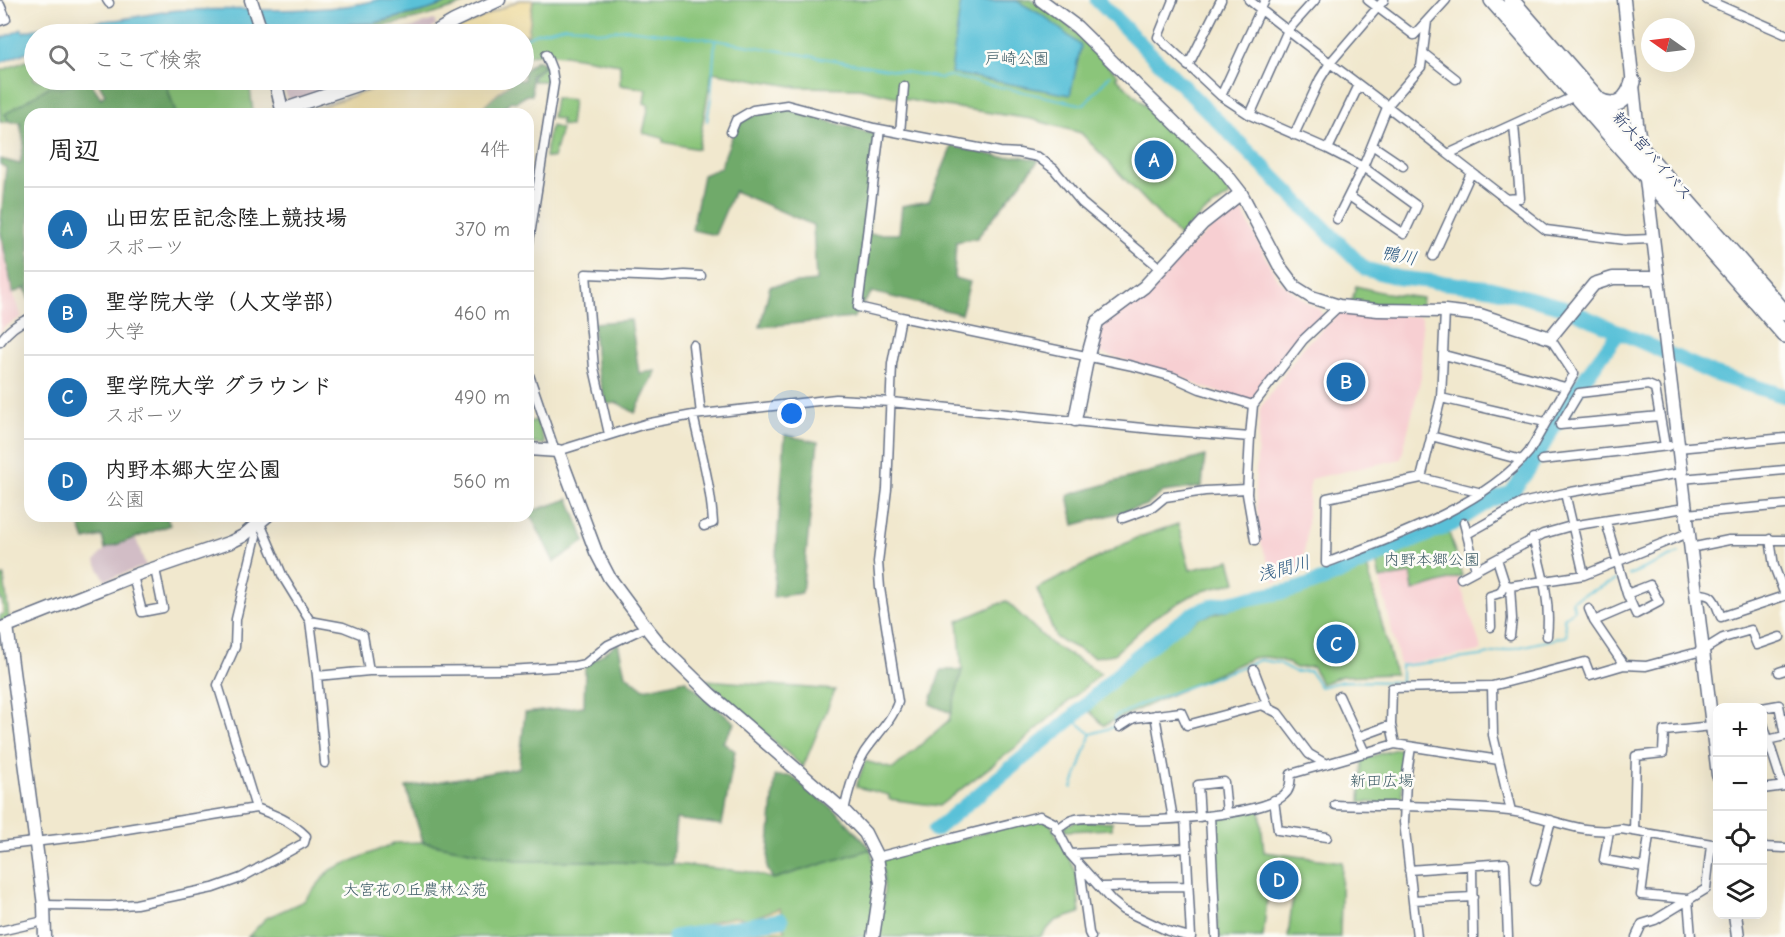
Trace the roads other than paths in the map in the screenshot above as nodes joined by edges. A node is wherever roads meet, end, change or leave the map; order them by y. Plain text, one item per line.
1 (499, 0) edge
2 (1041, 0) edge
3 (1173, 0) edge
4 (1221, 0) edge
5 (1249, 0) edge
6 (1264, 0) edge
7 (1368, 0) edge
8 (1384, 0) edge
9 (1446, 0) edge
10 (1492, 0) edge
11 (1511, 0) edge
12 (1624, 0) edge
13 (1707, 0) edge
14 (252, 1) edge
15 (1311, 1) edge
16 (0, 4) edge
17 (1377, 7) junction
18 (1260, 9) junction
19 (3, 20) edge
20 (1427, 21) junction
21 (259, 24) edge
22 (449, 24) edge
23 (1288, 30) junction
24 (1785, 34) edge
25 (1423, 53) junction
26 (546, 55) dead end
27 (1330, 63) junction
28 (1188, 66) junction
29 (1456, 79) dead end
30 (1633, 82) junction
31 (1359, 85) junction
32 (904, 86) dead end
33 (277, 90) edge
34 (344, 90) edge
35 (1221, 96) junction
36 (1575, 96) junction
37 (1598, 100) junction
38 (1388, 105) junction
39 (281, 108) edge
40 (293, 108) edge
41 (1250, 115) junction
42 (1514, 124) junction
43 (880, 129) junction
44 (731, 132) dead end
45 (900, 133) junction
46 (1294, 135) junction
47 (1372, 145) junction
48 (1328, 149) junction
49 (1642, 150) junction
50 (1448, 154) junction
51 (1402, 166) dead end
52 (1363, 167) junction
53 (1471, 173) junction
54 (1645, 175) junction
55 (1241, 193) junction
56 (1349, 196) junction
57 (1505, 199) junction
58 (534, 210) edge
59 (1337, 219) dead end
60 (1652, 239) junction
61 (1433, 256) dead end
62 (1160, 268) junction
63 (701, 276) dead end
64 (1657, 278) junction
65 (1339, 306) junction
66 (1445, 311) junction
67 (1785, 313) edge
68 (901, 317) junction
69 (24, 320) edge
70 (1785, 335) edge
71 (1550, 338) junction
72 (0, 342) edge
73 (693, 345) dead end
74 (1088, 355) junction
75 (1444, 355) junction
76 (1566, 387) junction
77 (534, 389) edge
78 (1441, 398) junction
79 (891, 402) junction
80 (1253, 405) junction
81 (697, 414) junction
82 (1660, 416) junction
83 (1075, 420) junction
84 (1545, 422) junction
85 (609, 434) junction
86 (1431, 436) junction
87 (1250, 437) junction
88 (1785, 438) edge
89 (1673, 446) junction
90 (534, 449) edge
91 (556, 451) junction
92 (1522, 460) junction
93 (1542, 460) dead end
94 (1785, 470) edge
95 (1681, 476) junction
96 (1421, 478) junction
97 (1247, 489) junction
98 (1482, 493) junction
99 (1565, 493) junction
100 (1785, 505) edge
101 (1685, 511) junction
102 (1124, 518) dead end
103 (1606, 522) junction
104 (260, 523) edge
105 (1464, 523) dead end
106 (704, 525) dead end
107 (1571, 526) junction
108 (1688, 533) junction
109 (1467, 534) junction
110 (1533, 538) junction
111 (1770, 539) junction
112 (1255, 540) dead end
113 (1785, 540) edge
114 (1690, 548) junction
115 (1497, 559) junction
116 (1617, 560) junction
117 (155, 568) junction
118 (1476, 570) junction
119 (1584, 575) junction
120 (133, 576) junction
121 (1461, 578) dead end
122 (1544, 581) junction
123 (1508, 585) junction
124 (1627, 594) dead end
125 (1695, 594) junction
126 (1784, 595) edge
127 (1629, 606) dead end
128 (1589, 609) dead end
129 (310, 621) junction
130 (1594, 621) junction
131 (4, 627) edge
132 (646, 627) junction
133 (1491, 627) dead end
134 (1510, 636) dead end
135 (1547, 636) dead end
136 (1780, 637) dead end
137 (1702, 651) junction
138 (1624, 665) junction
139 (1254, 670) dead end
140 (369, 671) junction
141 (317, 676) junction
142 (1492, 686) junction
143 (1339, 696) dead end
144 (1767, 707) edge
145 (1269, 709) junction
146 (1155, 715) junction
147 (1713, 720) edge
148 (1391, 725) junction
149 (1120, 727) dead end
150 (1358, 737) junction
151 (1767, 740) joint
152 (1395, 744) junction
153 (1412, 747) junction
154 (1365, 753) junction
155 (1499, 760) junction
156 (325, 763) dead end
157 (1326, 764) junction
158 (1784, 786) edge
159 (1767, 788) edge
160 (1275, 800) junction
161 (1335, 806) dead end
162 (1404, 807) junction
163 (256, 808) junction
164 (844, 811) junction
165 (1511, 811) junction
166 (1227, 813) junction
167 (1205, 816) junction
168 (1185, 818) junction
169 (1173, 819) junction
170 (1551, 820) junction
171 (1056, 830) junction
172 (1609, 831) junction
173 (1634, 831) junction
174 (1649, 835) junction
175 (1327, 837) dead end
176 (36, 842) junction
177 (1713, 845) edge
178 (0, 846) edge
179 (1767, 847) edge
180 (1186, 848) junction
181 (1785, 848) edge
182 (1713, 850) edge
183 (1070, 854) junction
184 (877, 856) junction
185 (1472, 866) junction
186 (1644, 867) junction
187 (1080, 868) junction
188 (1409, 870) junction
189 (1535, 881) dead end
190 (1188, 886) junction
191 (1101, 887) junction
192 (1473, 897) junction
193 (1688, 899) junction
194 (1413, 900) junction
195 (44, 905) junction
196 (1736, 919) edge
197 (44, 921) junction
198 (0, 931) edge
199 (45, 937) edge
200 (873, 937) edge
201 (1091, 937) edge
202 (1191, 937) edge
203 (1216, 937) edge
204 (1417, 937) edge
205 (1473, 937) edge
206 (1508, 937) edge
207 (1636, 937) edge
208 (1690, 937) edge
209 (1738, 937) edge

1 - 22 street
2 - 55 street
3 - 28 street
4 - 28 street
5 - 18 street
6 - 18 street
7 - 17 street
8 - 17 street
9 - 20 street
10 - 36 highway, 新大宮バイパス
11 - 37 highway, 新大宮バイパス
12 - 30 street
13 - 24 street
14 - 21 street
15 - 23 street
16 - 19 street
17 - 20 street
17 - 27 street
18 - 23 street
18 - 35 street
20 - 25 street
23 - 27 street
23 - 41 street
25 - 29 street
25 - 38 street
26 - 58 street
27 - 31 street
27 - 46 street
28 - 35 street
30 - 37 highway
30 - 49 street
31 - 38 street
31 - 48 street
32 - 45 street
33 - 39 street
34 - 40 street
35 - 41 street
36 - 42 street
36 - 54 highway, 新大宮バイパス
37 - 49 highway, 新大宮バイパス
38 - 47 street
38 - 50 street
41 - 46 street
42 - 50 street
42 - 57 street
43 - 44 street
43 - 45 street
43 - 68 street
45 - 62 street
46 - 48 street
47 - 51 street
47 - 52 street
48 - 52 street
49 - 54 street
49 - 67 highway, 新大宮バイパス
50 - 53 street
52 - 56 street
52 - 56 street
53 - 57 street
53 - 61 street
54 - 60 street
54 - 70 highway, 新大宮バイパス
55 - 62 street
55 - 65 street
56 - 59 street
57 - 60 street
60 - 64 street
62 - 74 street
63 - 85 street
64 - 71 street
64 - 89 street
65 - 66 street
65 - 80 street
66 - 71 street
66 - 75 street
68 - 74 street
68 - 79 street
69 - 72 street
71 - 76 street
73 - 81 street
74 - 80 street
74 - 83 street
75 - 76 street
75 - 78 street
76 - 84 street
77 - 91 street
78 - 84 street
78 - 86 street
79 - 81 street
79 - 83 street
79 - 164 street
80 - 87 street
81 - 85 street
81 - 106 street
82 - 82 street
82 - 89 street
83 - 87 street
84 - 92 street
85 - 91 street
86 - 92 street
86 - 96 street
87 - 97 street
88 - 89 street
89 - 93 street
89 - 95 street
90 - 91 street
91 - 132 street
92 - 98 street
94 - 95 street
95 - 99 street
95 - 101 street
96 - 98 street
96 - 98 street
97 - 102 street
97 - 112 street
99 - 107 street
99 - 109 street
100 - 101 street
101 - 103 street
101 - 108 street
103 - 107 street
103 - 116 street
104 - 117 street
104 - 129 street
104 - 163 street
105 - 109 street
107 - 110 street
107 - 119 street
108 - 114 street
108 - 116 street
109 - 118 street
110 - 115 street
110 - 122 street
111 - 113 street
111 - 114 street
111 - 126 street
114 - 125 street
115 - 118 street
115 - 123 street
116 - 119 street
116 - 124 street
117 - 120 street
117 - 120 street
118 - 121 street
119 - 122 street
120 - 131 street
122 - 123 street
122 - 135 street
123 - 133 street
123 - 134 street
125 - 126 street
125 - 137 street
127 - 130 street
128 - 130 street
129 - 140 street
129 - 141 street
130 - 138 street
131 - 176 street
132 - 140 street
132 - 164 street
136 - 137 street
137 - 138 street
137 - 147 street
138 - 142 street
139 - 145 street
140 - 141 street
141 - 156 street
142 - 148 street
142 - 155 street
143 - 150 street
144 - 151 street
145 - 146 street
145 - 157 street
146 - 149 street
146 - 169 street
147 - 173 street
148 - 150 street
148 - 152 street
150 - 154 street
151 - 158 street
152 - 153 street
152 - 154 street
153 - 155 street
153 - 162 street
154 - 157 street
155 - 165 street
157 - 160 street
158 - 159 street
160 - 166 street
160 - 175 street
161 - 162 street
162 - 165 street
162 - 188 street
163 - 176 street
163 - 195 street
164 - 184 street
165 - 170 street
166 - 167 street
166 - 167 street
167 - 168 street
167 - 203 street
168 - 169 street
168 - 180 street
169 - 171 street
170 - 172 street
170 - 189 street
171 - 183 street
171 - 184 street
172 - 173 street
172 - 186 street
173 - 174 street
174 - 177 street
174 - 186 street
176 - 178 street
176 - 195 street
179 - 181 street
180 - 183 street
180 - 190 street
182 - 193 street
183 - 187 street
184 - 200 street
185 - 188 street
185 - 192 street
185 - 206 street
186 - 193 street
187 - 191 street
187 - 201 street
188 - 194 street
190 - 191 street
190 - 202 street
191 - 202 street
192 - 194 street
192 - 205 street
193 - 207 street
193 - 208 street
194 - 204 street
195 - 197 street
196 - 209 street
197 - 198 street
197 - 199 street

